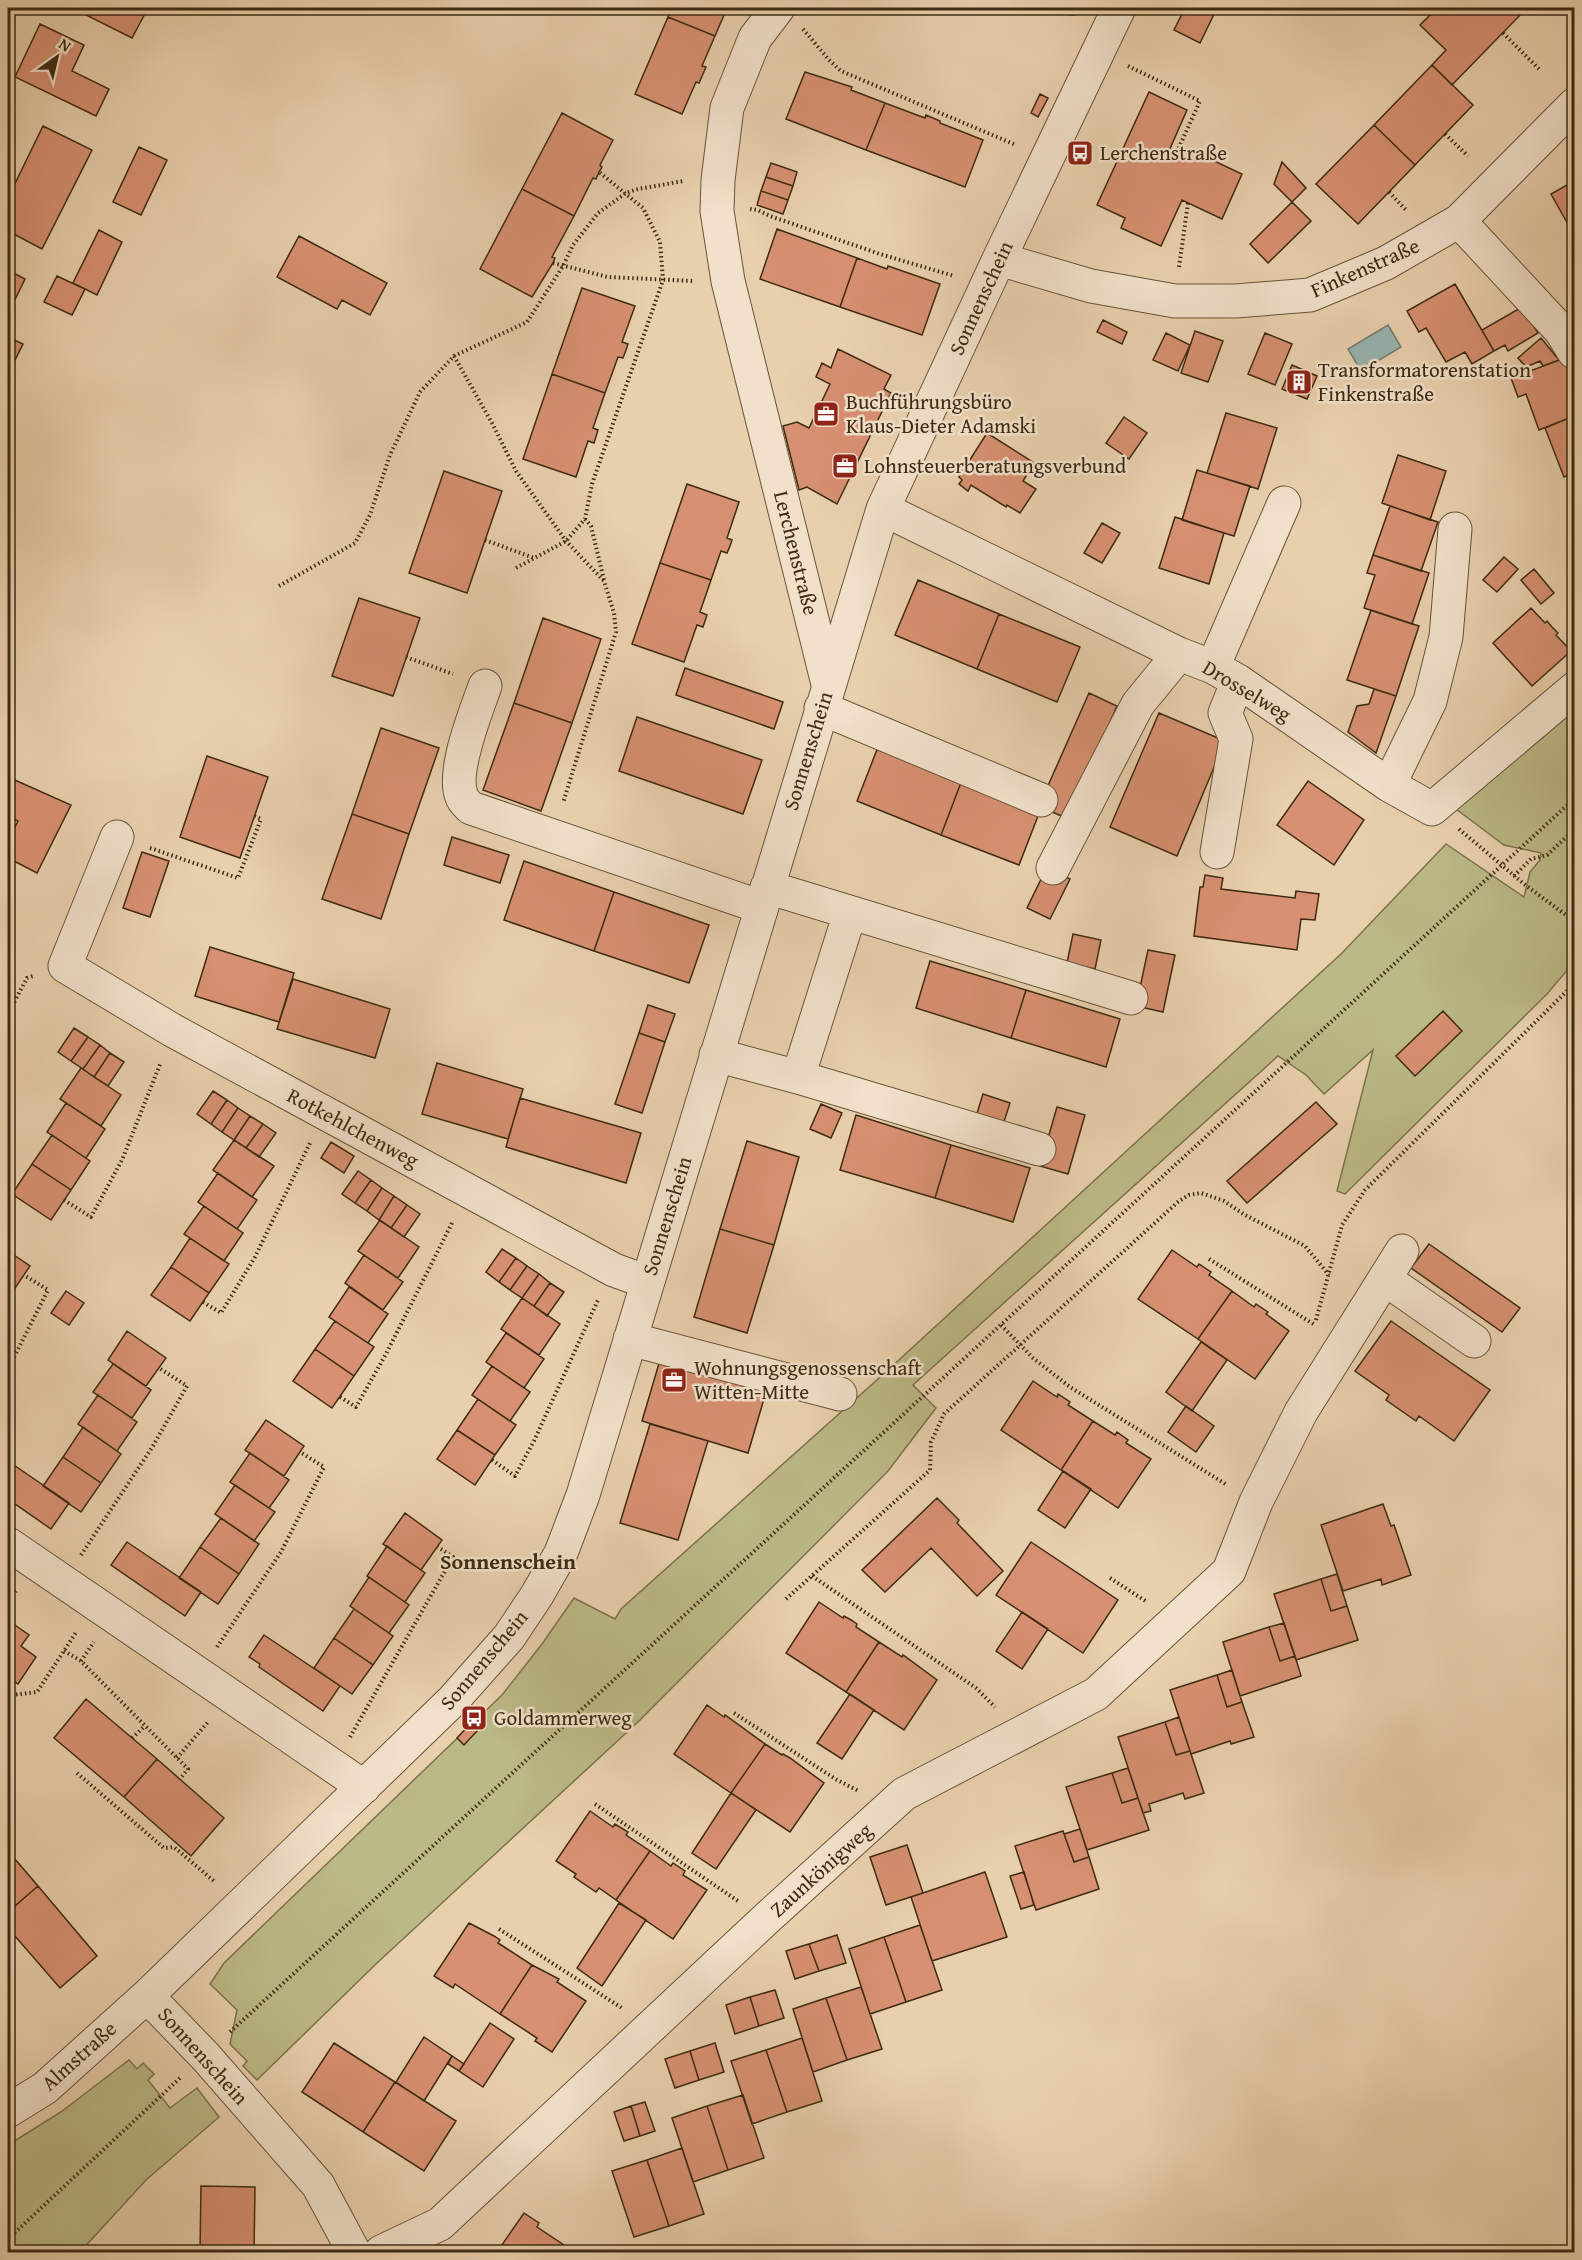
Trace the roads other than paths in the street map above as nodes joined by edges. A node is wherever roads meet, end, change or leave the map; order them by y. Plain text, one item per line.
1 (1119, 8) edge
2 (789, 16) edge
3 (1572, 113) edge
4 (1459, 220) junction
5 (993, 272) junction
6 (1575, 352) edge
7 (1284, 503) dead end
8 (884, 508) junction
9 (1455, 530) dead end
10 (1179, 654) junction
11 (1226, 674) junction
12 (485, 686) road end
13 (1575, 688) edge
14 (825, 696) junction
15 (1389, 785) junction
16 (1041, 800) dead end
17 (117, 837) road end
18 (1218, 852) dead end
19 (1053, 868) dead end
20 (764, 897) junction
21 (850, 913) junction
22 (1131, 998) dead end
23 (716, 1055) junction
24 (798, 1077) junction
25 (1040, 1149) dead end
26 (1402, 1251) dead end
27 (1385, 1279) junction
28 (647, 1282) junction
29 (630, 1339) junction
30 (1474, 1341) dead end
31 (840, 1394) dead end
32 (8, 1544) edge
33 (364, 1787) junction
34 (147, 1996) junction
35 (8, 2111) edge
36 (354, 2253) edge
37 (381, 2253) edge

1 - 5 street, Sonnenschein
2 - 14 street, Lerchenstraße
3 - 4 street, Finkenstraße
4 - 5 street, Finkenstraße
4 - 6 street
5 - 8 street, Sonnenschein
7 - 11 street
8 - 10 street, Drosselweg
8 - 14 street, Sonnenschein
9 - 15 street
10 - 11 street, Drosselweg
10 - 19 street
11 - 15 street, Drosselweg
11 - 18 street
12 - 20 street
13 - 15 street, Drosselweg
14 - 16 street
14 - 20 street, Sonnenschein
17 - 28 street, Rotkehlchenweg
20 - 21 street
20 - 23 street, Sonnenschein
21 - 22 street
21 - 24 street
23 - 24 street
23 - 28 street, Sonnenschein
24 - 25 street
26 - 27 street, Zaunkönigweg
27 - 30 street
27 - 37 street, Zaunkönigweg
28 - 29 street, Sonnenschein
29 - 31 street
29 - 33 street, Sonnenschein
32 - 33 street
33 - 34 street, Sonnenschein
34 - 35 street, Almstraße
34 - 36 street, Sonnenschein

